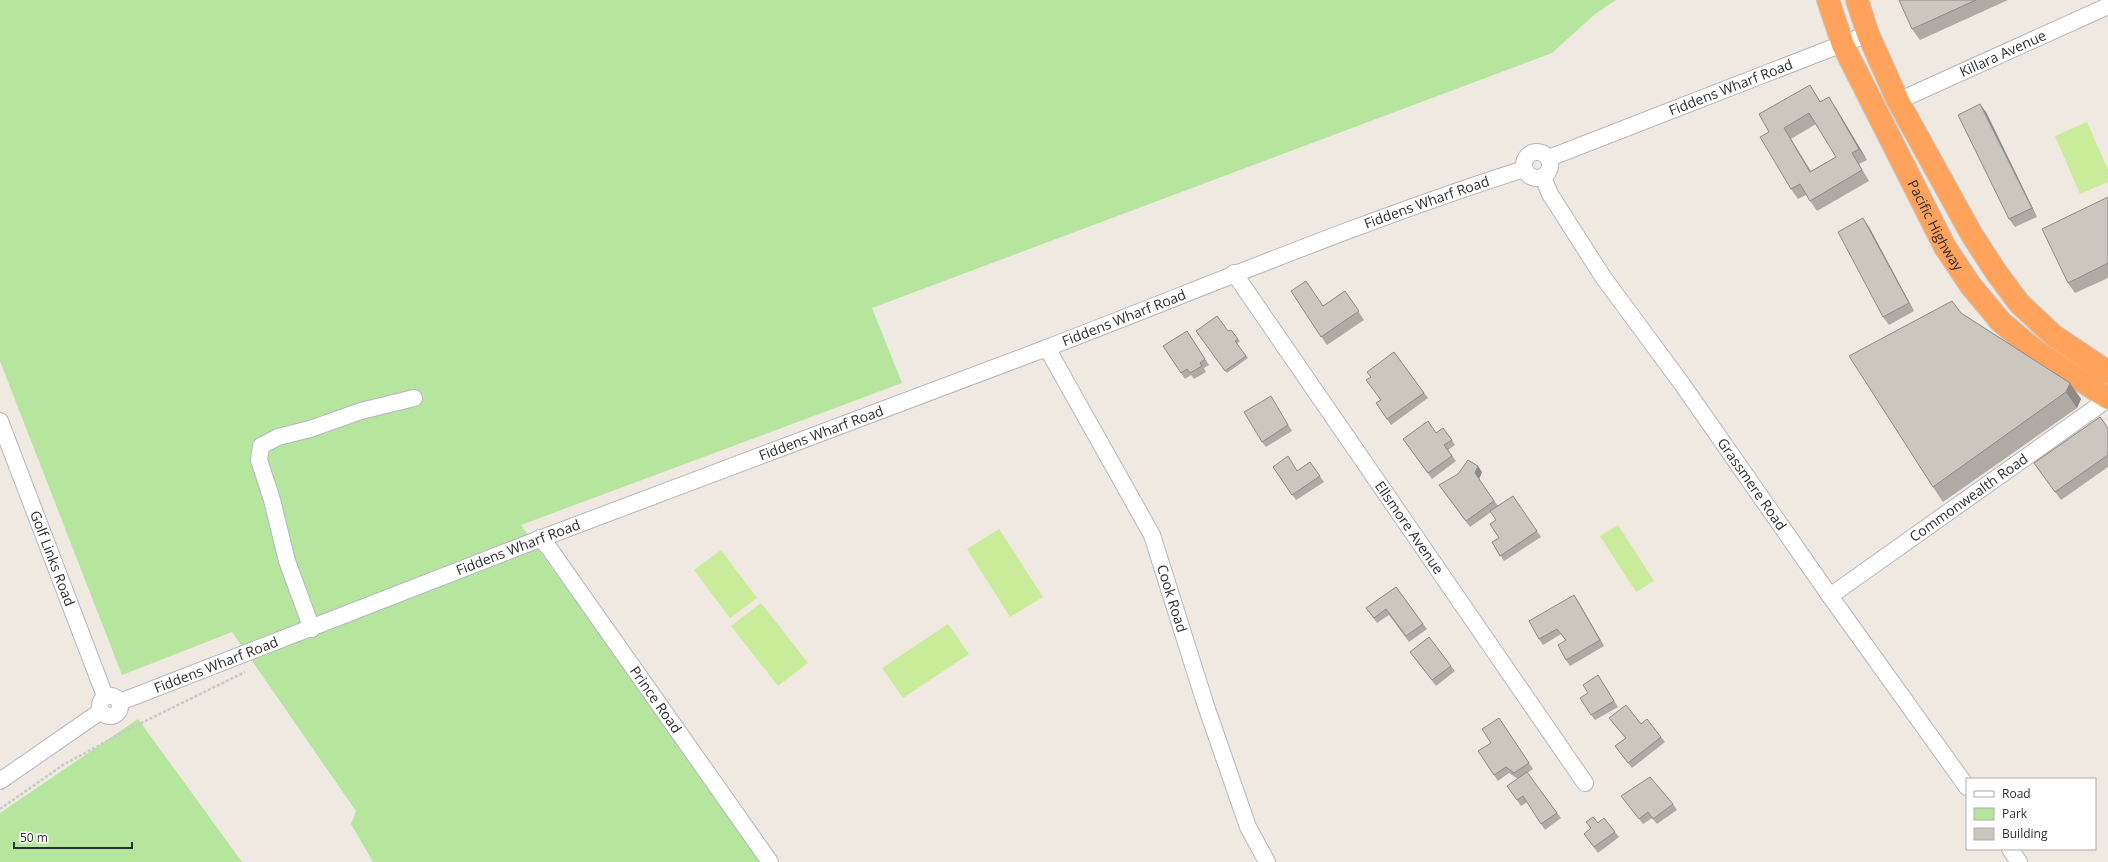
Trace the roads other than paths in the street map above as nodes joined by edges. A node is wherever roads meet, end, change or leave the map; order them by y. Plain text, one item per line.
1 (1828, 0) edge
2 (1857, 0) edge
3 (2108, 6) edge
4 (1868, 34) junction
5 (1843, 45) junction
6 (1898, 101) junction
7 (1549, 158) junction
8 (1524, 169) junction
9 (1543, 177) junction
10 (1234, 273) junction
11 (1047, 348) junction
12 (2108, 372) edge
13 (414, 398) dead end
14 (2108, 398) edge
15 (0, 421) edge
16 (540, 538) junction
17 (1830, 596) junction
18 (312, 629) junction
19 (109, 703) junction
20 (0, 781) edge
21 (1585, 783) dead end
22 (1966, 786) edge
23 (2011, 850) edge
24 (770, 862) edge
25 (1267, 862) edge
26 (2019, 862) edge

1 - 5 highway, Pacific Highway
2 - 4 highway, Pacific Highway
3 - 6 street, Killara Avenue
4 - 5 street, Fiddens Wharf Road
4 - 6 highway, Pacific Highway
5 - 7 street, Fiddens Wharf Road
5 - 14 highway, Pacific Highway
6 - 12 highway, Pacific Highway
7 - 8 street
7 - 9 street
8 - 9 street
8 - 10 street, Fiddens Wharf Road
9 - 17 street, Grassmere Road
10 - 11 street, Fiddens Wharf Road
10 - 21 street, Ellsmore Avenue
11 - 16 street, Fiddens Wharf Road
11 - 25 street, Cook Road
13 - 18 street
14 - 17 street, Commonwealth Road
15 - 19 street, Golf Links Road
16 - 18 street, Fiddens Wharf Road
16 - 24 street, Prince Road
17 - 22 street, Grassmere Road
18 - 19 street, Fiddens Wharf Road
19 - 20 street, Fiddens Wharf Road
23 - 26 street

